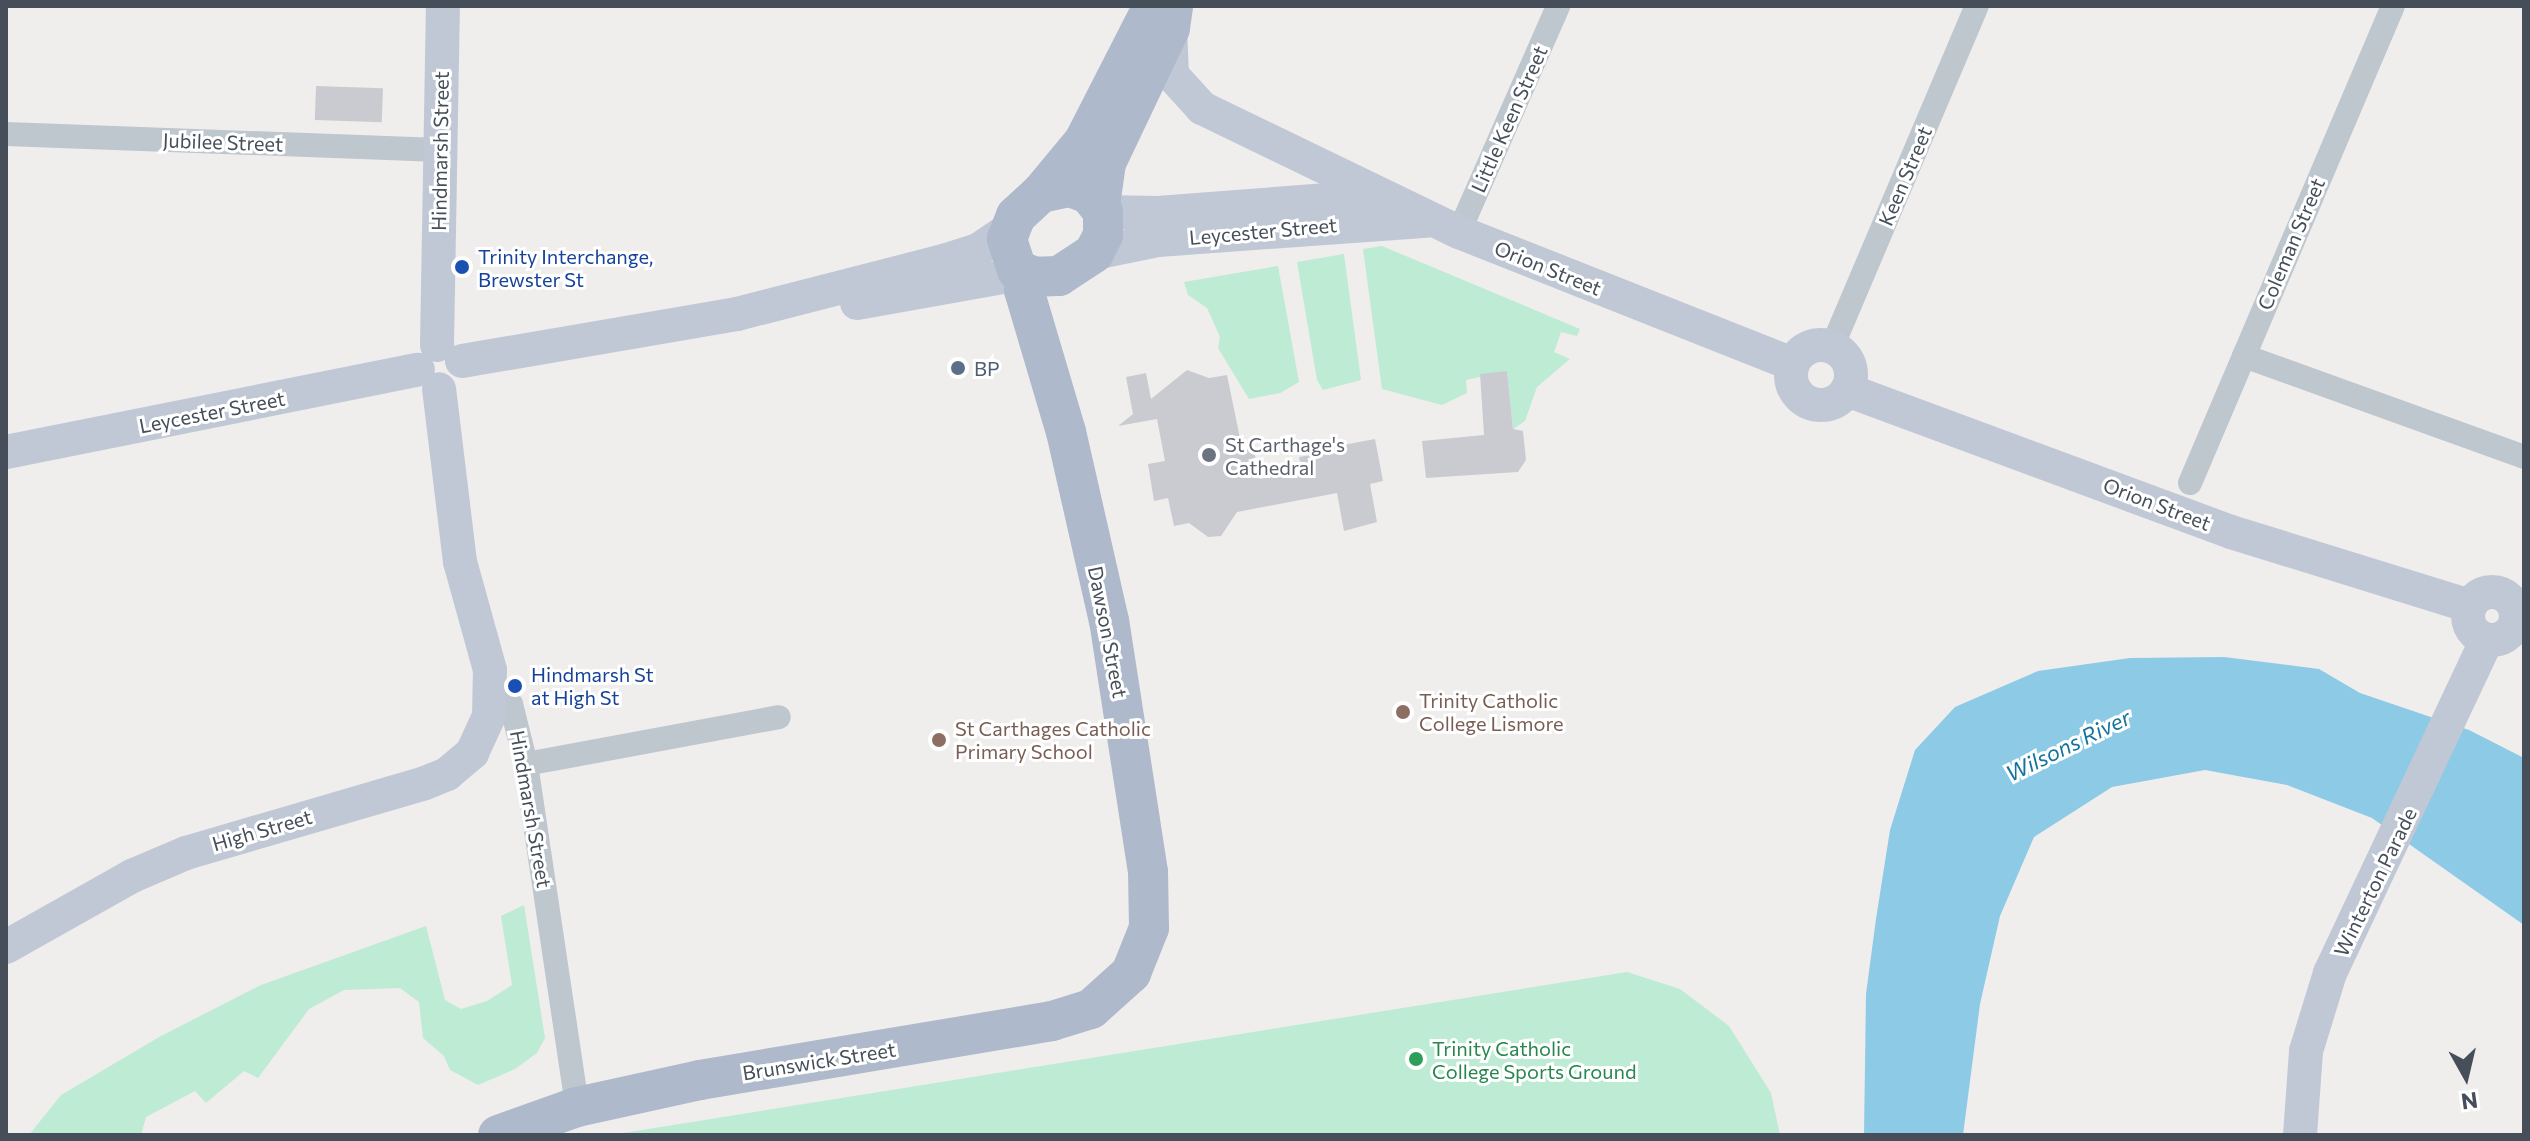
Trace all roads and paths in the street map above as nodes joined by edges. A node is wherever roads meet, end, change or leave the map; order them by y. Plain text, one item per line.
1 (443, 6) edge
2 (1558, 6) edge
3 (1977, 6) edge
4 (2393, 6) edge
5 (1165, 13) edge
6 (6, 134) edge
7 (440, 150) junction
8 (1041, 193) junction
9 (1394, 202) junction
10 (1101, 209) junction
11 (1447, 227) junction
12 (1009, 229) junction
13 (1082, 263) junction
14 (1022, 272) junction
15 (737, 314) junction
16 (1832, 347) junction
17 (2244, 356) junction
18 (1792, 364) junction
19 (439, 366) junction
20 (1847, 390) junction
21 (1066, 432) junction
22 (6, 452) edge
23 (2524, 457) edge
24 (2190, 483) dead end
25 (2517, 588) edge
26 (2470, 606) junction
27 (2482, 656) junction
28 (491, 702) junction
29 (779, 717) dead end
30 (526, 764) junction
31 (6, 947) edge
32 (1131, 973) joint
33 (577, 1107) junction
34 (498, 1135) edge
35 (2300, 1135) edge

1 - 7 street, Hindmarsh Street
2 - 11 street, Little Keen Street
3 - 16 street, Keen Street
4 - 17 street, Coleman Street
5 - 8 main road
5 - 9 street, Orion Street
5 - 10 main road
6 - 7 street, Jubilee Street
7 - 19 street, Hindmarsh Street
8 - 10 main road
8 - 12 main road
9 - 10 street, Orion Street
9 - 11 street, Orion Street
10 - 13 main road
11 - 13 street, Leycester Street
11 - 18 street, Orion Street
12 - 14 main road
12 - 15 street, Leycester Street
13 - 14 main road
13 - 21 main road, Dawson Street
14 - 15 street, Leycester Street
14 - 21 main road, Dawson Street
15 - 19 street, Leycester Street
16 - 18 street
16 - 20 street
17 - 23 street
17 - 24 street, Coleman Street
18 - 20 street
19 - 22 street, Leycester Street
19 - 28 street, Hindmarsh Street
20 - 26 street, Orion Street
21 - 32 main road, Dawson Street
25 - 26 street
25 - 27 street
26 - 27 street
27 - 35 street, Winterton Parade
28 - 30 street, Hindmarsh Street
28 - 31 street, High Street
29 - 30 street
30 - 33 street, Hindmarsh Street
32 - 33 main road, Brunswick Street
33 - 34 main road, Brunswick Street

